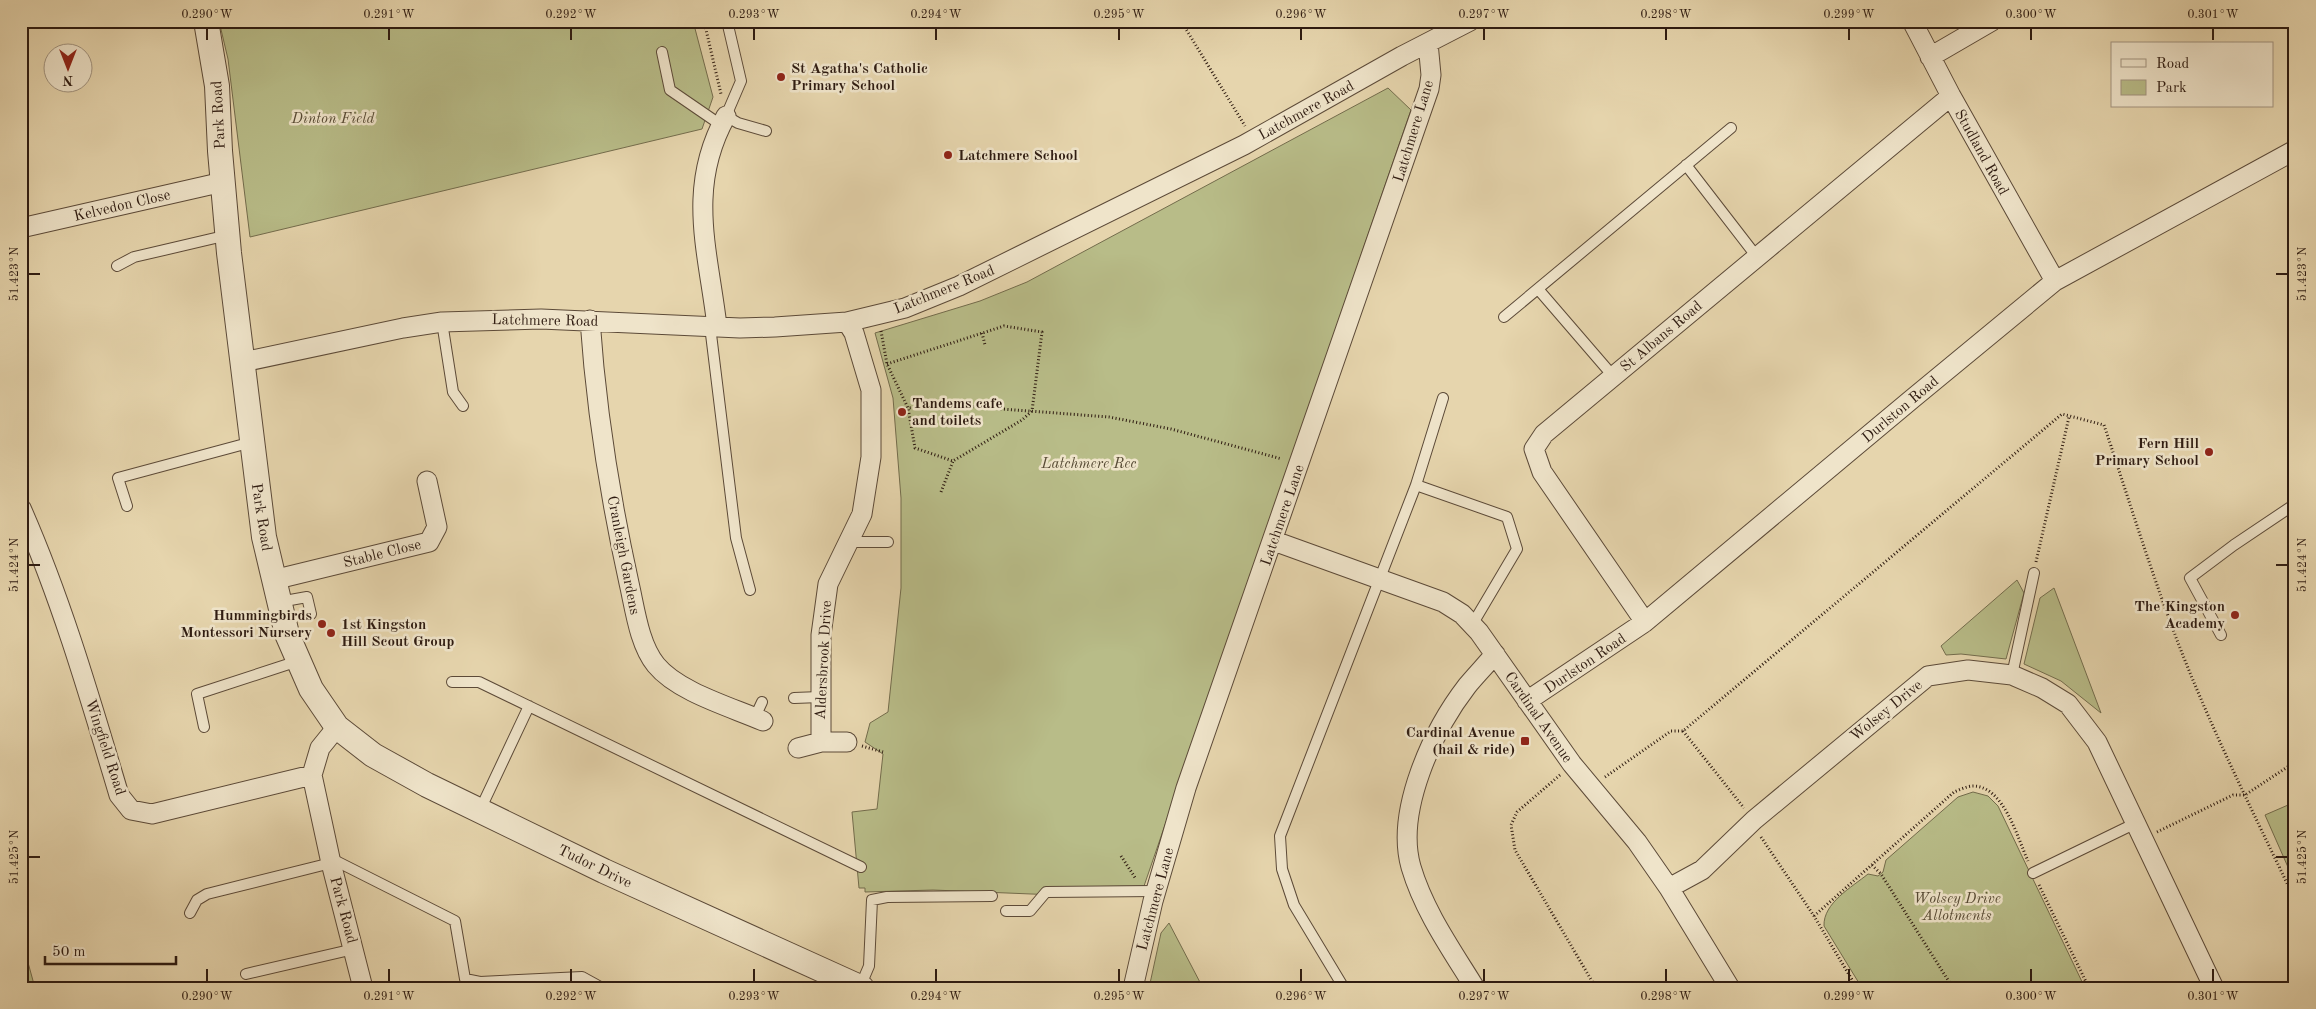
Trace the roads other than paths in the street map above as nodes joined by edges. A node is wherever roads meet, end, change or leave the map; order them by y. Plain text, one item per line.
1 (206, 21) edge
2 (727, 21) edge
3 (1470, 21) edge
4 (1912, 21) edge
5 (1992, 21) edge
6 (1428, 43) junction
7 (662, 52) dead end
8 (1930, 57) junction
9 (1951, 96) junction
10 (724, 121) junction
11 (1731, 128) dead end
12 (766, 131) dead end
13 (2295, 150) edge
14 (1686, 165) junction
15 (223, 182) junction
16 (21, 228) edge
17 (228, 235) junction
18 (1757, 257) junction
19 (117, 266) dead end
20 (2055, 281) junction
21 (1538, 289) junction
22 (1504, 316) dead end
23 (590, 320) junction
24 (442, 322) junction
25 (847, 322) junction
26 (714, 326) junction
27 (243, 362) junction
28 (1613, 376) junction
29 (1443, 398) dead end
30 (464, 406) dead end
31 (252, 442) junction
32 (427, 481) dead end
33 (1416, 485) junction
34 (2295, 504) edge
35 (127, 506) dead end
36 (21, 508) edge
37 (1274, 541) junction
38 (850, 542) junction
39 (888, 542) dead end
40 (2034, 573) road end
41 (1380, 581) junction
42 (750, 590) dead end
43 (276, 591) junction
44 (311, 614) dead end
45 (1645, 622) junction
46 (1472, 625) junction
47 (2221, 635) dead end
48 (1495, 654) junction
49 (298, 661) junction
50 (2012, 675) junction
51 (452, 682) dead end
52 (820, 697) junction
53 (794, 698) dead end
54 (1527, 701) junction
55 (529, 706) junction
56 (760, 714) dead end
57 (204, 727) dead end
58 (337, 727) junction
59 (821, 742) junction
60 (847, 742) dead end
61 (798, 748) dead end
62 (312, 775) junction
63 (480, 810) junction
64 (2140, 831) junction
65 (331, 860) junction
66 (861, 867) dead end
67 (2033, 873) road end
68 (1669, 888) junction
69 (1148, 891) junction
70 (992, 896) dead end
71 (1006, 911) dead end
72 (190, 913) dead end
73 (354, 949) junction
74 (246, 974) dead end
75 (861, 987) edge
76 (362, 988) edge
77 (602, 988) edge
78 (1133, 988) edge
79 (1344, 988) edge
80 (1475, 988) edge
81 (1730, 988) edge
82 (2214, 988) edge

1 - 15 street, Park Road
2 - 10 lane
3 - 6 street, Latchmere Road
4 - 8 street, Studland Road
5 - 8 street
6 - 25 street, Latchmere Road
6 - 37 street, Latchmere Lane
7 - 10 lane
8 - 9 street, Studland Road
9 - 18 street, St Albans Road
9 - 20 street, Studland Road
10 - 12 lane
10 - 26 street
11 - 14 lane
13 - 20 street, Durlston Road
14 - 18 lane
14 - 21 lane
15 - 16 street, Kelvedon Close
15 - 17 street, Park Road
17 - 19 lane
17 - 27 street, Park Road
18 - 28 street, St Albans Road
20 - 45 street, Durlston Road
21 - 22 lane
21 - 28 lane
23 - 24 street, Latchmere Road
23 - 26 street, Latchmere Road
23 - 56 street, Cranleigh Gardens
24 - 27 street, Latchmere Road
24 - 30 lane
25 - 26 street, Latchmere Road
25 - 38 street, Aldersbrook Drive
26 - 42 lane
27 - 31 street, Park Road
28 - 45 street, St Albans Road
29 - 33 lane
31 - 35 lane
31 - 43 street, Park Road
32 - 43 street, Stable Close
33 - 41 lane
33 - 46 lane
34 - 47 lane
36 - 62 street, Wingfield Road
37 - 41 street, Cardinal Avenue
37 - 69 street, Latchmere Lane
38 - 39 lane
38 - 52 street, Aldersbrook Drive
40 - 50 lane
41 - 46 street, Cardinal Avenue
41 - 79 lane
43 - 44 lane
43 - 49 street, Park Road
45 - 54 street, Durlston Road
46 - 48 street, Cardinal Avenue
48 - 54 street, Cardinal Avenue
48 - 80 street
49 - 57 lane
49 - 58 street, Park Road
50 - 64 street, Wolsey Drive
50 - 68 street, Wolsey Drive
51 - 55 lane
52 - 53 lane
52 - 59 street, Aldersbrook Drive
54 - 68 street, Cardinal Avenue
55 - 63 lane
55 - 66 lane
58 - 62 street, Park Road
58 - 63 street, Tudor Drive
59 - 60 street, Aldersbrook Drive
59 - 61 street, Aldersbrook Drive
62 - 65 street, Park Road
63 - 75 street, Tudor Drive
64 - 67 lane
64 - 82 street, Wolsey Drive
65 - 72 lane
65 - 73 street, Park Road
65 - 77 lane
68 - 81 street, Cardinal Avenue
69 - 71 lane
69 - 78 street, Latchmere Lane
70 - 75 lane
73 - 74 lane
73 - 76 street, Park Road

